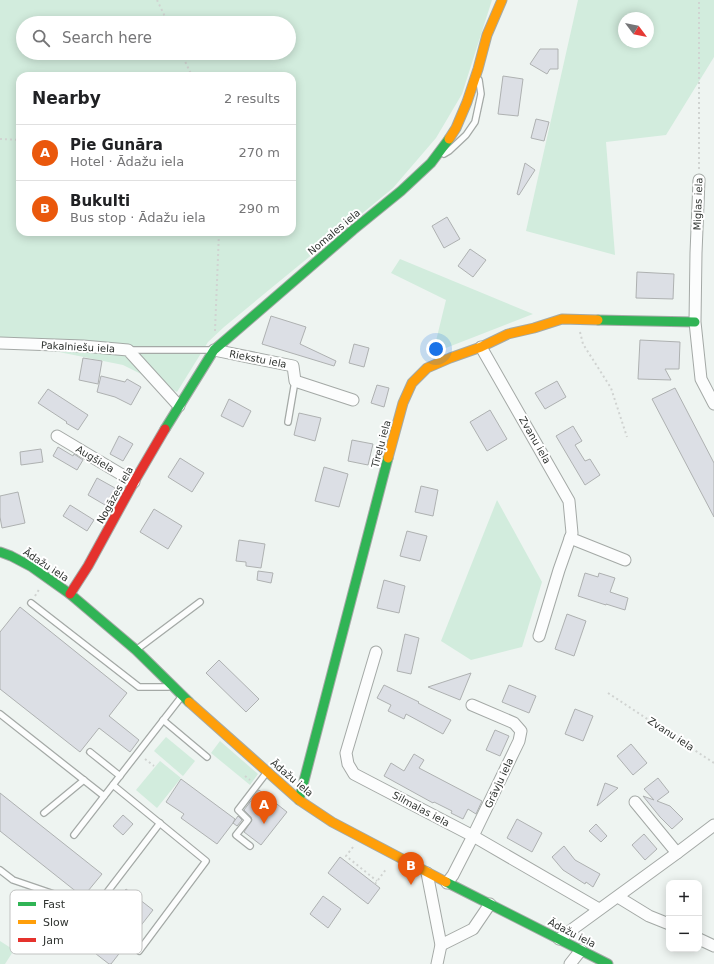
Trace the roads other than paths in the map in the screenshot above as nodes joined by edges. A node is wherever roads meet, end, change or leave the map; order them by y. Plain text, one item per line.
1 (502, 0) edge
2 (478, 69) junction
3 (431, 163) junction
4 (699, 180) road end
5 (695, 322) junction
6 (0, 344) edge
7 (481, 347) junction
8 (128, 350) junction
9 (214, 350) junction
10 (295, 381) junction
11 (353, 400) dead end
12 (714, 404) edge
13 (179, 406) junction
14 (288, 422) dead end
15 (57, 436) dead end
16 (134, 482) junction
17 (570, 538) junction
18 (0, 552) edge
19 (625, 560) dead end
20 (70, 594) junction
21 (31, 602) road end
22 (200, 602) dead end
23 (540, 636) dead end
24 (136, 650) junction
25 (376, 652) dead end
26 (173, 687) junction
27 (182, 696) junction
28 (472, 705) dead end
29 (0, 714) edge
30 (164, 720) junction
31 (90, 752) dead end
32 (207, 757) dead end
33 (267, 772) junction
34 (120, 776) junction
35 (84, 780) junction
36 (113, 784) junction
37 (104, 796) junction
38 (299, 800) junction
39 (635, 802) dead end
40 (44, 813) dead end
41 (160, 823) junction
42 (714, 825) edge
43 (74, 834) dead end
44 (474, 836) junction
45 (250, 846) dead end
46 (677, 853) junction
47 (0, 870) edge
48 (427, 874) junction
49 (447, 883) junction
50 (42, 890) edge
51 (109, 890) edge
52 (618, 897) junction
53 (490, 904) junction
54 (599, 909) junction
55 (666, 923) edge
56 (559, 939) junction
57 (702, 940) edge
58 (441, 945) junction
59 (714, 946) edge
60 (142, 947) edge
61 (581, 950) junction
62 (437, 964) edge
63 (570, 964) edge
64 (608, 964) edge

1 - 2 street
2 - 3 street
2 - 3 lane, Nomales iela
3 - 9 street, Nomales iela
4 - 5 street, Miglas iela
5 - 7 street, Tīreļu iela
5 - 12 street, Miglas iela
6 - 8 street, Pakalniešu iela
7 - 17 street, Zvanu iela
7 - 38 street, Tīreļu iela
8 - 9 lane
8 - 13 street, Pakalniešu iela
9 - 10 street, Riekstu iela
9 - 13 street, Nomales iela
10 - 11 street
10 - 14 lane, Riekstu iela
13 - 16 street, Nogāzes iela
15 - 16 street, Augšiela
16 - 20 street, Nogāzes iela
17 - 19 street
17 - 23 street, Zvanu iela
18 - 20 street, Ādažu iela
20 - 24 street, Ādažu iela
21 - 26 lane
22 - 24 lane
24 - 26 street, Ādažu iela
25 - 44 street, Silmalas iela
26 - 27 street, Ādažu iela
27 - 30 lane
27 - 33 street, Ādažu iela
28 - 44 street, Grāvju iela
29 - 35 lane
30 - 32 lane
30 - 34 lane
31 - 34 lane
33 - 38 street, Ādažu iela
33 - 45 lane
34 - 36 lane
35 - 37 lane
35 - 40 lane
36 - 37 lane
36 - 41 lane
37 - 43 lane
38 - 48 street, Ādažu iela
39 - 46 street
41 - 51 lane
41 - 60 lane
42 - 46 street
44 - 49 street, Grāvju iela
44 - 54 street, Silmalas iela
46 - 52 street
47 - 50 lane
48 - 49 street, Ādažu iela
48 - 58 street
49 - 53 street, Ādažu iela
52 - 54 street
52 - 55 street
53 - 56 street, Ādažu iela
53 - 58 street
54 - 56 street
56 - 61 street, Ādažu iela
57 - 59 street
58 - 62 street
61 - 63 street
61 - 64 street, Ādažu iela

